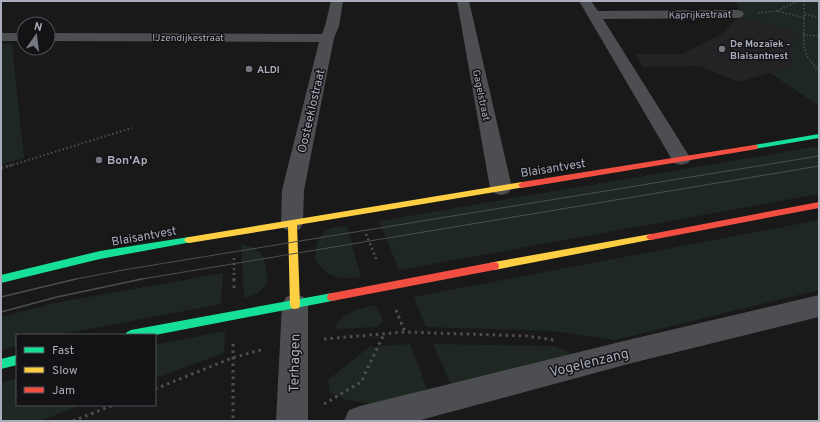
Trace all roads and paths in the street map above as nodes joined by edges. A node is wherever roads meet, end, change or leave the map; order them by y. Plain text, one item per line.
1 (337, 1) edge
2 (463, 1) edge
3 (798, 1) edge
4 (804, 1) edge
5 (589, 8) edge
6 (777, 11) junction
7 (738, 14) joint
8 (805, 14) junction
9 (805, 18) junction
10 (819, 18) edge
11 (803, 35) junction
12 (819, 36) edge
13 (1, 37) edge
14 (16, 37) edge
15 (56, 37) edge
16 (328, 38) junction
17 (819, 72) edge
18 (132, 128) dead end
19 (819, 136) edge
20 (681, 159) junction
21 (1, 168) edge
22 (501, 188) junction
23 (819, 205) edge
24 (292, 223) junction
25 (1, 279) edge
26 (295, 305) junction
27 (819, 306) edge
28 (136, 334) edge
29 (384, 334) junction
30 (557, 340) dead end
31 (294, 341) junction
32 (16, 360) edge
33 (1, 364) edge
34 (156, 389) edge
35 (322, 405) dead end
36 (110, 406) edge
37 (73, 421) edge
38 (292, 421) edge
39 (360, 421) edge

1 - 16 street, Oosteeklostraat
2 - 22 street, Gagelstraat
3 - 6 path
4 - 8 path
5 - 7 street, Kaprijkestraat
5 - 20 street, Kaprijkestraat
6 - 7 path, Kaprijkestraat
6 - 9 path, Kaprijkestraat
8 - 9 path
8 - 10 path
9 - 11 path
11 - 12 path
11 - 17 path
13 - 14 street
15 - 16 street, IJzendijkestraat
16 - 24 street, Oosteeklostraat
18 - 21 path
19 - 20 main road, Blaisantvest
20 - 22 main road, Blaisantvest
22 - 24 main road, Blaisantvest
23 - 26 main road
24 - 25 main road, Blaisantvest
24 - 26 main road
26 - 28 main road
26 - 31 street, Terhagen
27 - 39 street, Vogelenzang
29 - 30 path
29 - 31 path
29 - 35 path
31 - 34 path
31 - 38 street, Terhagen
32 - 33 main road
36 - 37 path

